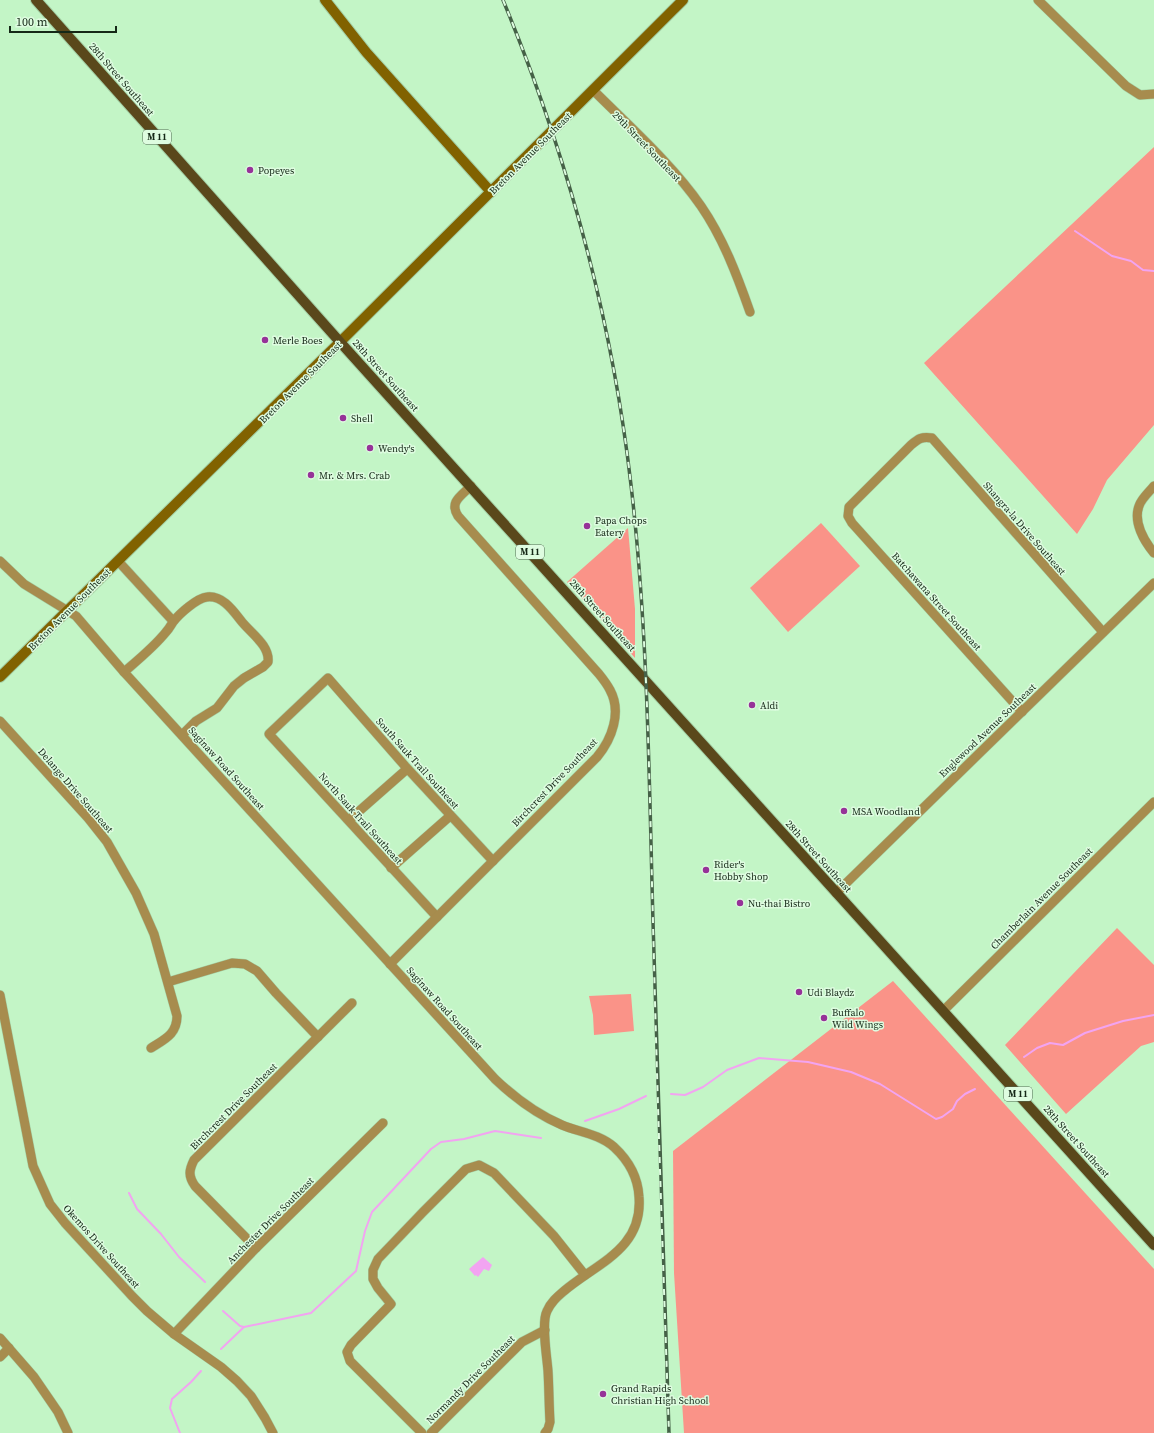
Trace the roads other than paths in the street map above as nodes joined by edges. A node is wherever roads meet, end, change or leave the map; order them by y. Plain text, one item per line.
1 (36, 0) edge
2 (325, 0) edge
3 (683, 0) edge
4 (1038, 0) edge
5 (593, 90) junction
6 (1154, 94) edge
7 (491, 192) junction
8 (750, 312) dead end
9 (340, 342) junction
10 (932, 438) joint
11 (471, 486) junction
12 (1154, 486) edge
13 (1154, 553) edge
14 (118, 560) junction
15 (0, 561) edge
16 (1154, 583) edge
17 (67, 610) junction
18 (174, 621) junction
19 (1103, 632) junction
20 (124, 672) junction
21 (0, 677) edge
22 (328, 678) joint
23 (1022, 712) junction
24 (0, 721) edge
25 (182, 735) junction
26 (407, 769) junction
27 (1154, 802) edge
28 (450, 816) junction
29 (349, 820) junction
30 (493, 861) junction
31 (391, 868) junction
32 (836, 893) junction
33 (437, 917) junction
34 (390, 964) junction
35 (168, 982) junction
36 (0, 995) edge
37 (352, 1003) dead end
38 (943, 1011) junction
39 (318, 1037) junction
40 (151, 1048) dead end
41 (384, 1123) dead end
42 (1154, 1245) edge
43 (256, 1248) junction
44 (585, 1275) junction
45 (545, 1330) junction
46 (174, 1334) junction
47 (0, 1338) edge
48 (9, 1348) junction
49 (0, 1357) edge
50 (68, 1433) edge
51 (273, 1433) edge
52 (422, 1433) edge
53 (431, 1433) edge
54 (545, 1433) edge

1 - 9 main road, 28th Street Southeast / M 11
2 - 7 main road
3 - 5 main road, Breton Avenue Southeast
4 - 6 street
5 - 7 main road, Breton Avenue Southeast
5 - 8 street, 29th Street Southeast
7 - 9 main road, Breton Avenue Southeast
9 - 11 main road, 28th Street Southeast / M 11
9 - 14 main road, Breton Avenue Southeast
10 - 19 street, Shangra-la Drive Southeast
10 - 23 street, Batchawana Street Southeast
11 - 30 street, Birchcrest Drive Southeast
11 - 32 main road, 28th Street Southeast / M 11
12 - 13 street
14 - 17 main road, Breton Avenue Southeast
14 - 18 street
15 - 17 street, Saginaw Road Southeast
16 - 19 street, Englewood Avenue Southeast
17 - 20 street, Saginaw Road Southeast
17 - 21 main road, Breton Avenue Southeast
18 - 20 street
18 - 25 street
19 - 23 street, Englewood Avenue Southeast
20 - 25 street, Saginaw Road Southeast
22 - 26 street, South Sauk Trail Southeast
22 - 29 street, North Sauk Trail Southeast
23 - 32 street, Englewood Avenue Southeast
24 - 35 street, Delange Drive Southeast
25 - 34 street, Saginaw Road Southeast
26 - 28 street, South Sauk Trail Southeast
26 - 29 street
27 - 38 street, Chamberlain Avenue Southeast
28 - 30 street, South Sauk Trail Southeast
28 - 31 street
29 - 31 street, North Sauk Trail Southeast
30 - 33 street, Birchcrest Drive Southeast
31 - 33 street, North Sauk Trail Southeast
32 - 38 main road, 28th Street Southeast / M 11
33 - 34 street, Birchcrest Drive Southeast
34 - 44 street, Saginaw Road Southeast
35 - 39 street
35 - 40 street, Delange Drive Southeast
36 - 46 street, Okemos Drive Southeast
37 - 39 street, Birchcrest Drive Southeast
38 - 42 main road, 28th Street Southeast / M 11
39 - 43 street, Birchcrest Drive Southeast
41 - 43 street, Anchester Drive Southeast
43 - 46 street, Anchester Drive Southeast
44 - 45 street, Saginaw Road Southeast
44 - 52 street, Normandy Drive Southeast
45 - 53 street, Normandy Drive Southeast
45 - 54 street, Saginaw Road Southeast
46 - 51 street, Okemos Drive Southeast
47 - 48 street
48 - 49 street
48 - 50 street

